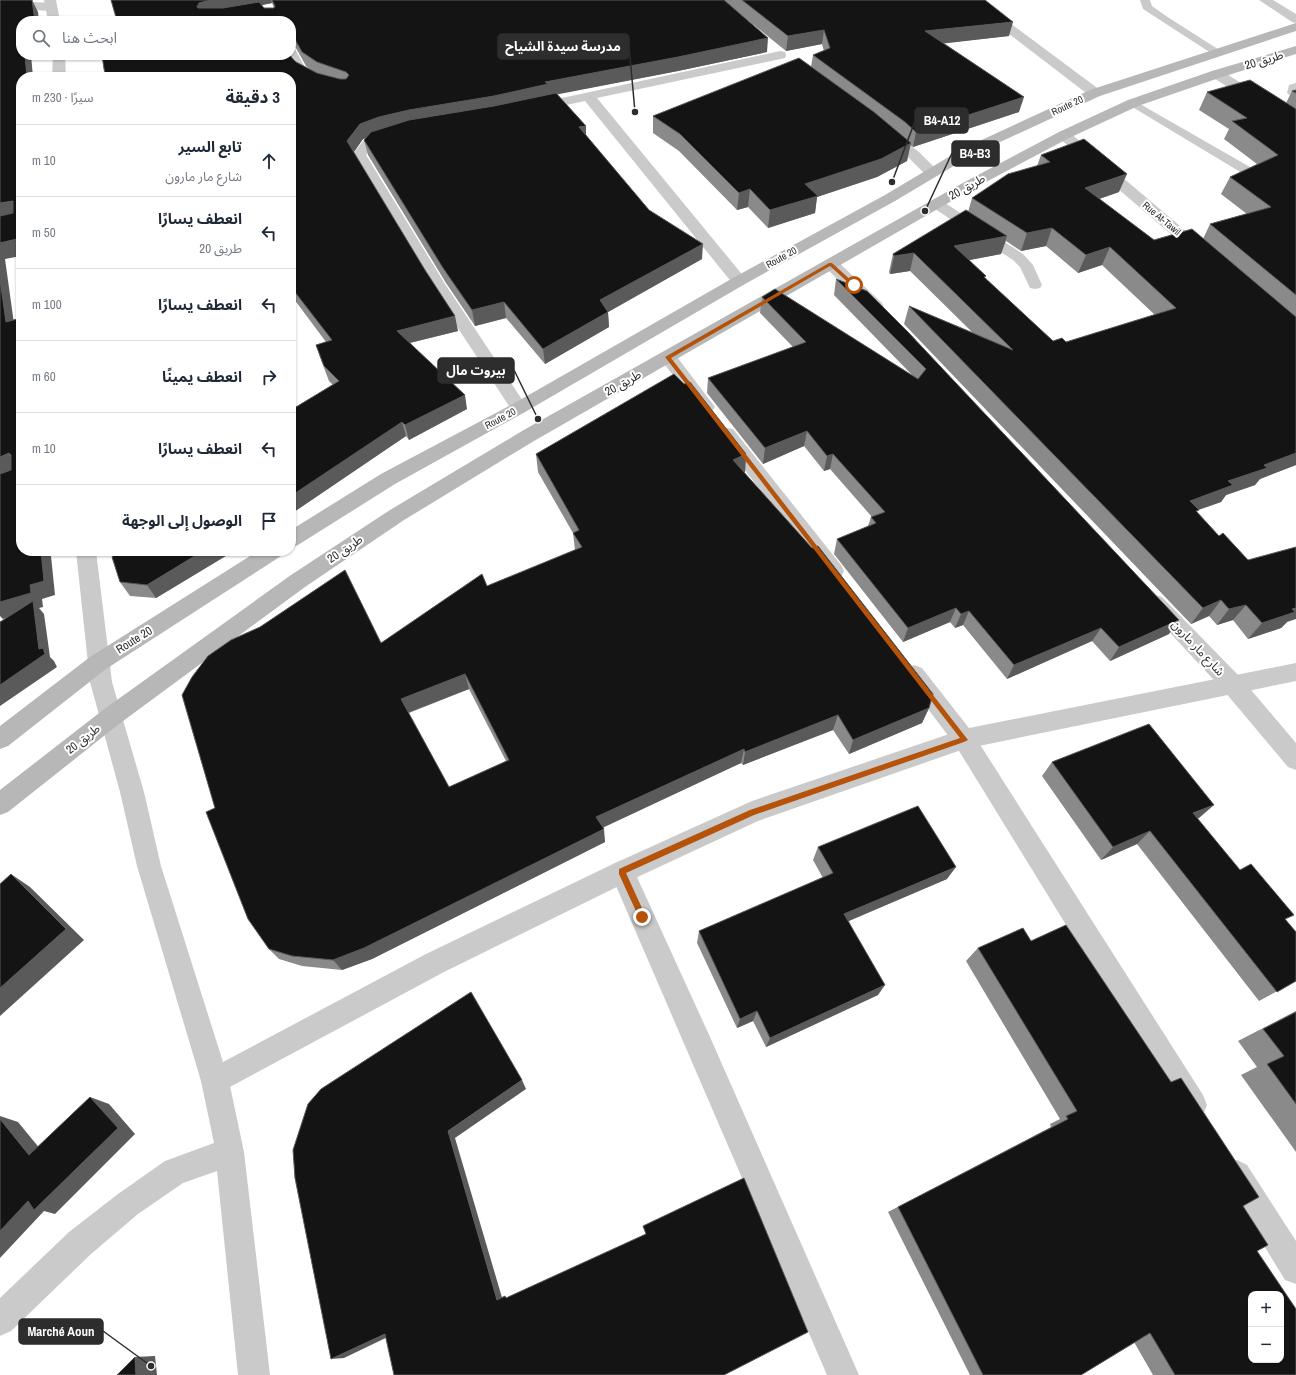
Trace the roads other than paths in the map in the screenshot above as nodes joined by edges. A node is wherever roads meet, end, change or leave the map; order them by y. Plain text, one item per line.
1 (971, 0) edge
2 (1146, 0) edge
3 (1265, 0) edge
4 (0, 4) edge
5 (50, 4) edge
6 (53, 16) edge
7 (1296, 19) edge
8 (1296, 27) edge
9 (768, 45) dead end
10 (1296, 50) edge
11 (1218, 53) junction
12 (780, 55) junction
13 (60, 60) edge
14 (296, 60) edge
15 (792, 63) edge
16 (59, 72) edge
17 (1216, 74) junction
18 (323, 82) edge
19 (1296, 86) edge
20 (1095, 93) junction
21 (1296, 95) edge
22 (588, 96) junction
23 (1133, 103) junction
24 (519, 111) edge
25 (1296, 124) edge
26 (878, 126) edge
27 (406, 132) edge
28 (1064, 135) junction
29 (1246, 170) edge
30 (932, 173) junction
31 (937, 204) junction
32 (1213, 262) edge
33 (831, 264) junction
34 (739, 281) junction
35 (1034, 285) dead end
36 (889, 321) edge
37 (668, 357) junction
38 (519, 408) junction
39 (296, 537) edge
40 (87, 556) edge
41 (266, 556) edge
42 (848, 589) edge
43 (1145, 592) edge
44 (901, 658) edge
45 (98, 663) junction
46 (1296, 672) edge
47 (1233, 685) junction
48 (111, 717) junction
49 (0, 739) edge
50 (964, 740) junction
51 (1296, 760) edge
52 (0, 804) edge
53 (622, 872) junction
54 (215, 1081) junction
55 (1204, 1121) edge
56 (230, 1152) junction
57 (1225, 1155) edge
58 (1296, 1269) edge
59 (0, 1320) edge
60 (254, 1375) edge
61 (842, 1375) edge

1 - 20 street
2 - 11 lane
3 - 7 street
4 - 5 street
5 - 6 street
8 - 11 main road, Route 20
9 - 12 street
10 - 17 main road, طريق 20
11 - 20 main road, Route 20
12 - 15 street
12 - 22 street
13 - 16 street
14 - 18 lane
17 - 23 main road, طريق 20
17 - 25 street
19 - 21 lane
20 - 30 main road, Route 20
22 - 24 street
22 - 34 street
23 - 28 main road, طريق 20
23 - 29 lane
26 - 30 street
27 - 38 street
28 - 31 main road, طريق 20
28 - 32 street, Rue At-Tawil
30 - 34 main road, Route 20
31 - 33 main road, طريق 20
31 - 35 lane
33 - 36 street
33 - 37 main road, طريق 20
34 - 38 main road, Route 20
37 - 42 street
37 - 48 main road, طريق 20
38 - 39 main road, Route 20
40 - 45 street
41 - 45 main road, Route 20
43 - 47 street, شارع مار مارون
44 - 50 street
45 - 48 street
45 - 49 main road, Route 20
46 - 47 street
47 - 50 street
47 - 51 street, شارع مار مارون
48 - 52 main road, طريق 20
48 - 54 street
50 - 53 street
50 - 55 street
53 - 54 street
53 - 61 street
54 - 56 street
56 - 59 street
56 - 60 street
57 - 58 street

